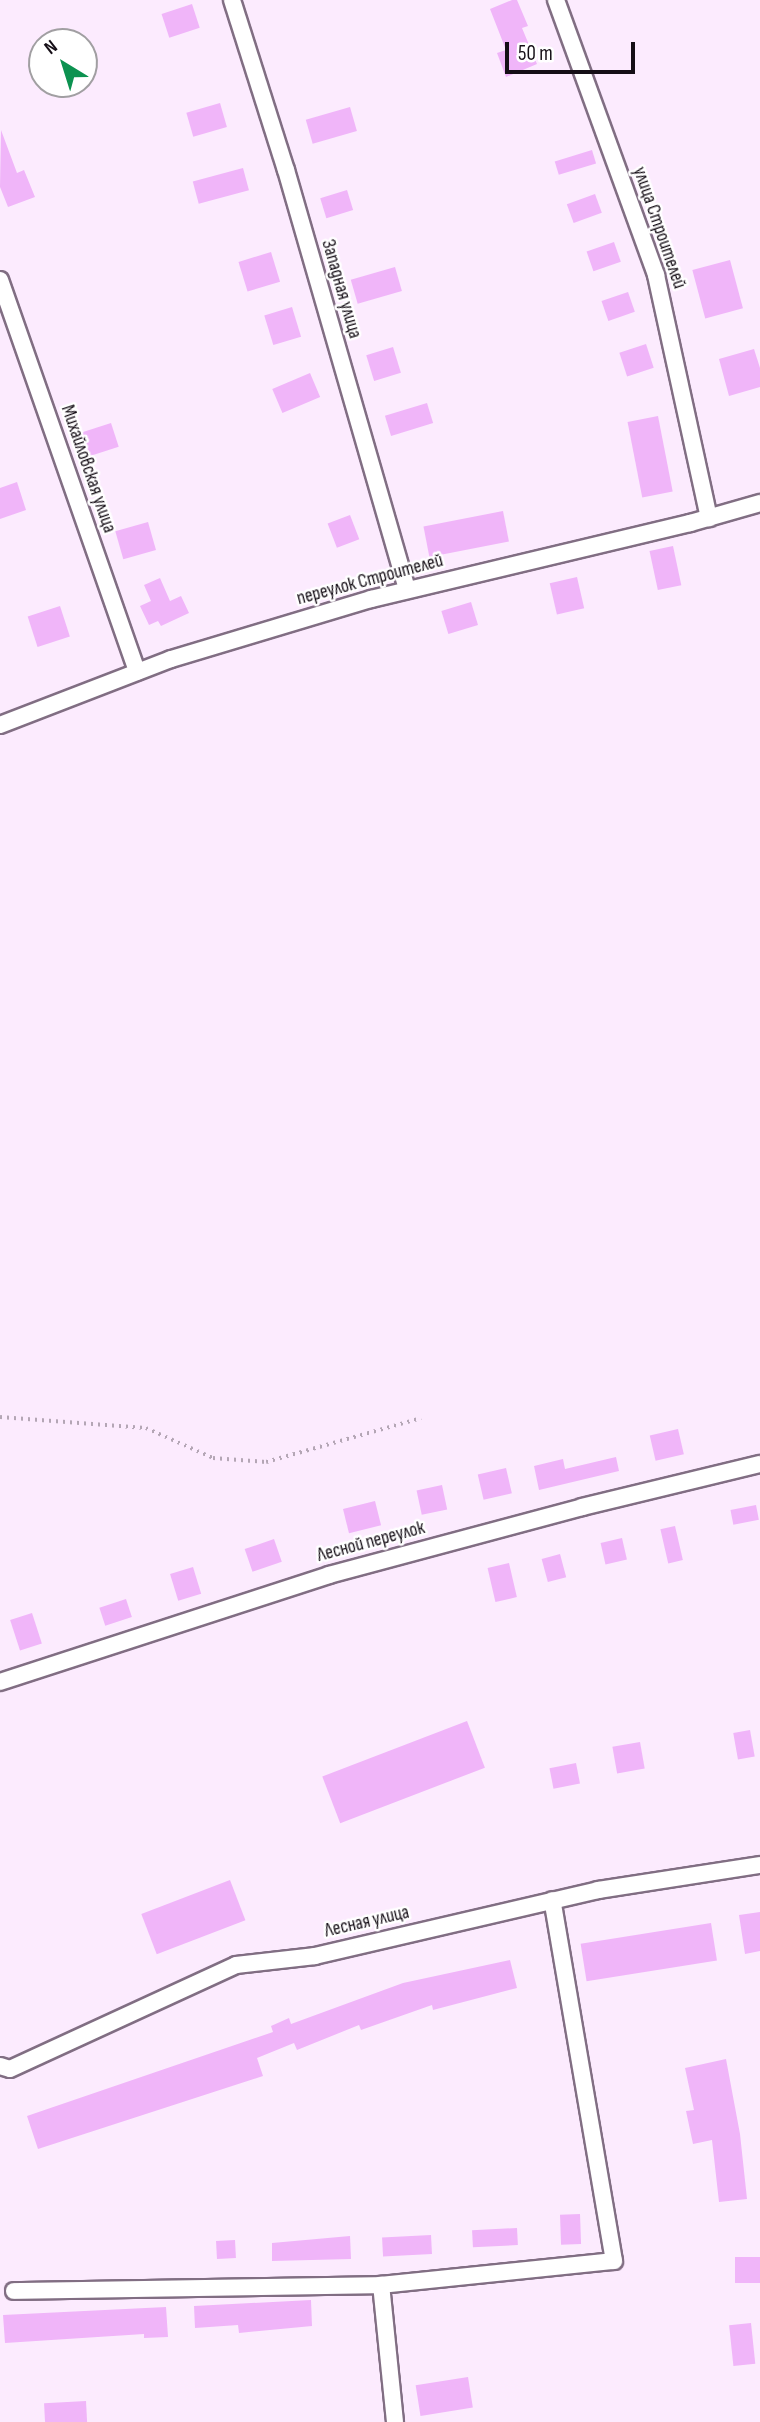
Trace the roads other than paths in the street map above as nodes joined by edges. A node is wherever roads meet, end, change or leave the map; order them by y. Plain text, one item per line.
1 (232, 0) edge
2 (556, 0) edge
3 (0, 280) edge
4 (760, 503) edge
5 (709, 518) junction
6 (407, 590) junction
7 (137, 672) junction
8 (0, 725) edge
9 (760, 1464) edge
10 (0, 1682) edge
11 (760, 1865) edge
12 (552, 1900) junction
13 (0, 2066) edge
14 (381, 2285) junction
15 (14, 2291) dead end
16 (395, 2422) edge

1 - 6 street, Западная улица
2 - 5 street, улица Строителей
3 - 7 street, Михайловская улица
4 - 5 street, переулок Строителей
5 - 6 street, переулок Строителей
6 - 7 street, переулок Строителей
7 - 8 street, переулок Строителей
9 - 10 street, Лесной переулок
11 - 12 street, Лесная улица
12 - 13 street, Лесная улица
12 - 14 street
14 - 15 street
14 - 16 street

